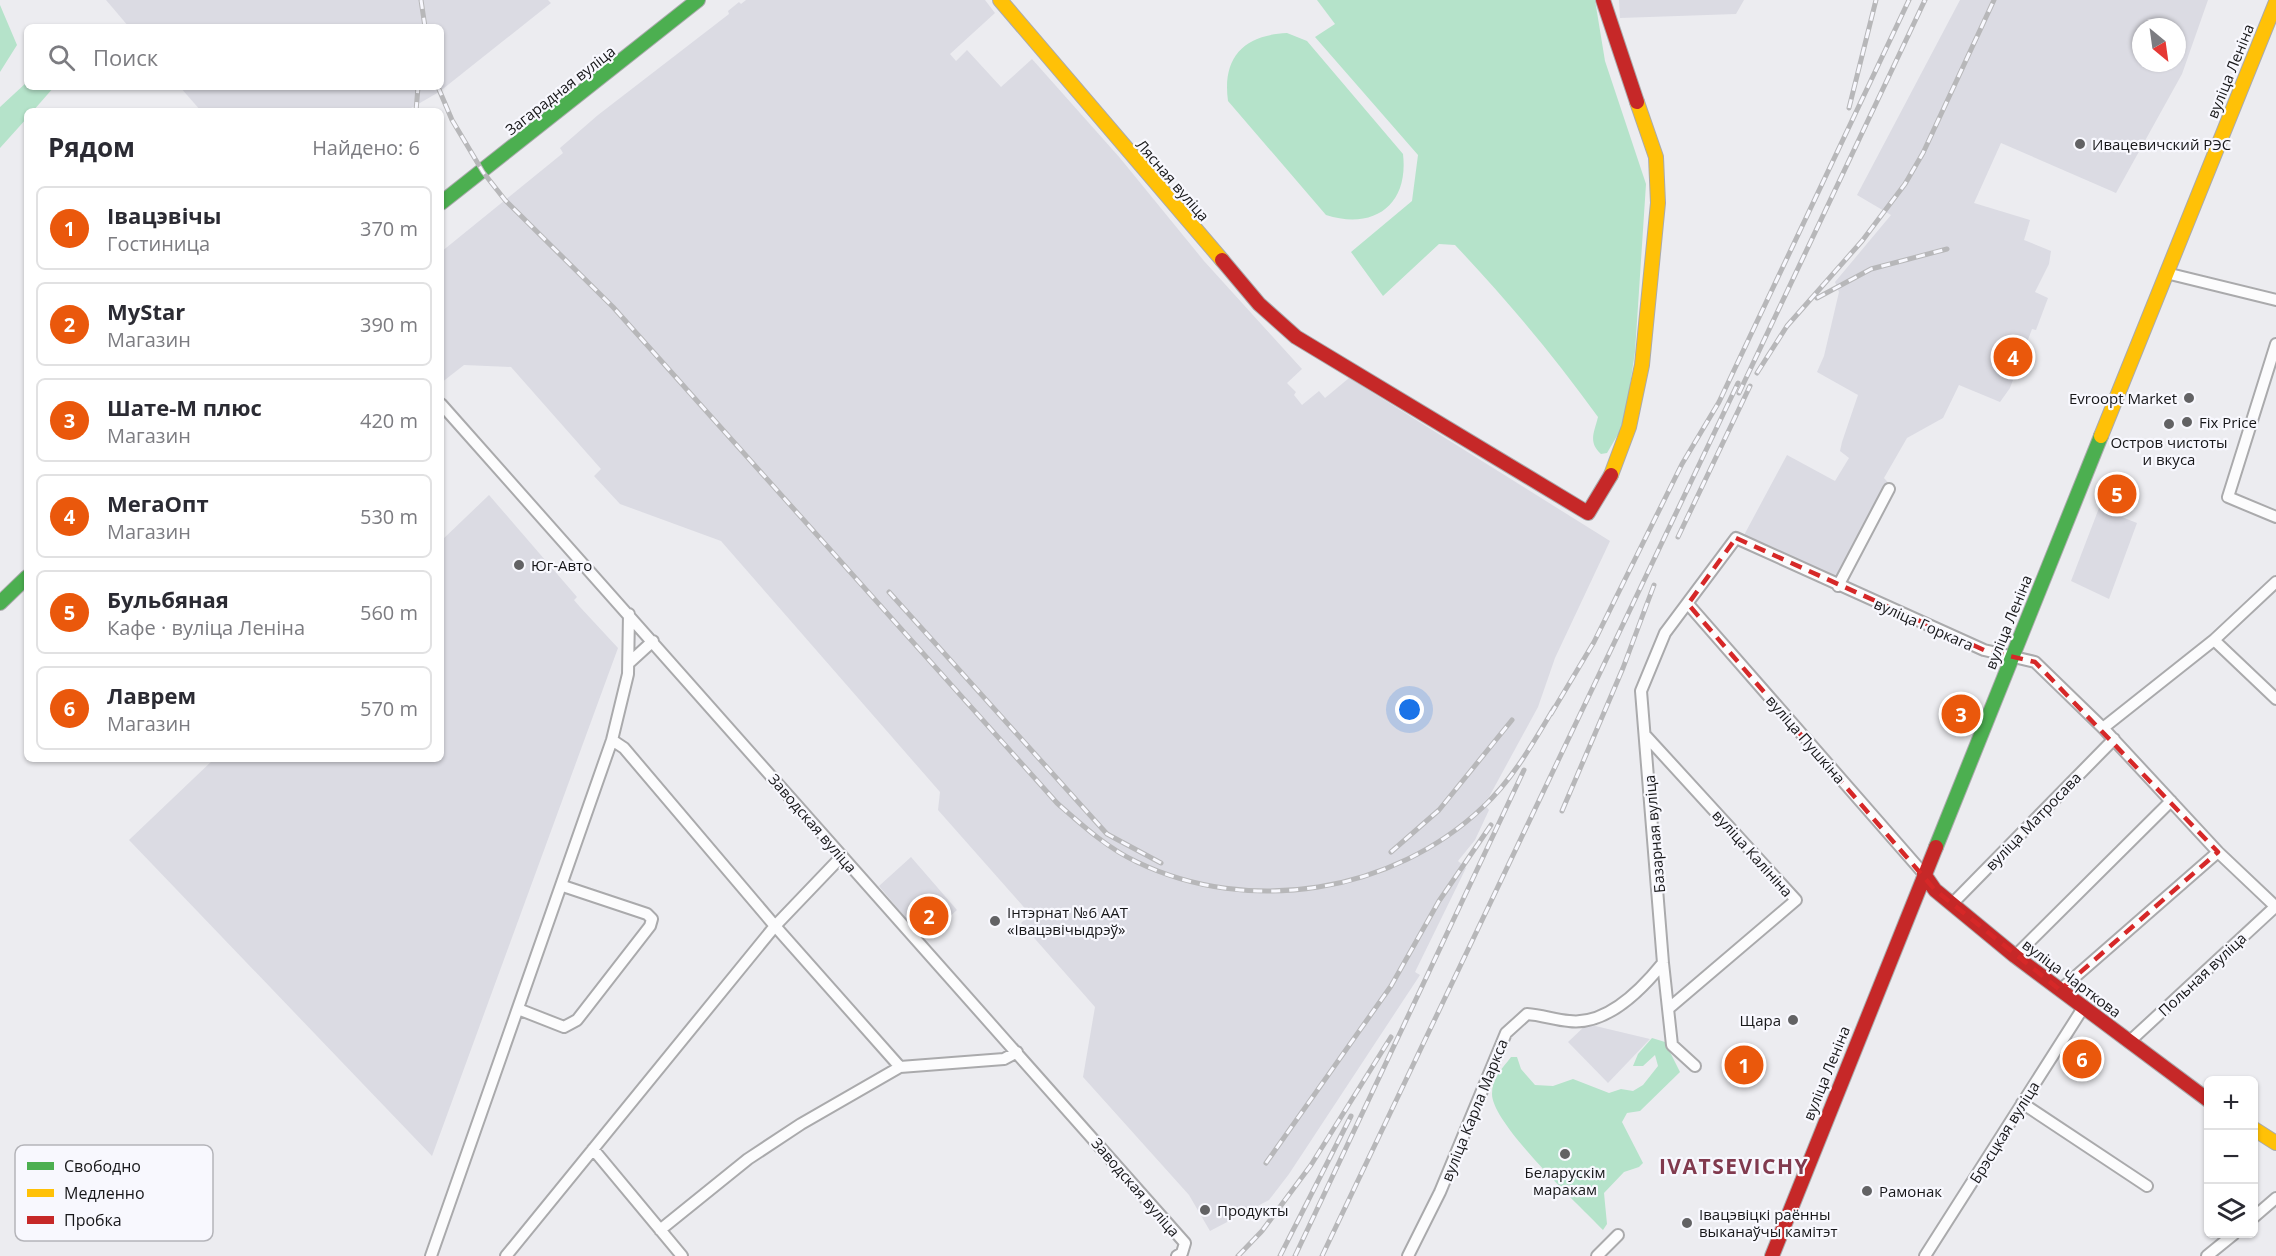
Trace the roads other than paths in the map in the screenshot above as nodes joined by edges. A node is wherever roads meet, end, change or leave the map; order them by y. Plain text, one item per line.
1 (698, 0) edge
2 (1000, 0) edge
3 (1603, 0) edge
4 (2276, 2) edge
5 (444, 201) edge
6 (2166, 273) junction
7 (2276, 300) edge
8 (2276, 344) edge
9 (444, 407) edge
10 (1889, 489) dead end
11 (2276, 517) edge
12 (24, 580) edge
13 (2276, 582) edge
14 (1838, 586) junction
15 (0, 603) edge
16 (1688, 604) junction
17 (629, 614) junction
18 (2214, 640) junction
19 (653, 641) junction
20 (2012, 656) junction
21 (630, 662) junction
22 (2276, 699) edge
23 (2103, 728) junction
24 (1646, 736) junction
25 (2114, 739) junction
26 (612, 741) junction
27 (2171, 801) junction
28 (2218, 852) junction
29 (842, 856) junction
30 (1924, 874) junction
31 (563, 886) junction
32 (1952, 904) junction
33 (2276, 907) edge
34 (776, 926) junction
35 (2015, 956) junction
36 (1663, 963) junction
37 (2060, 990) junction
38 (2083, 1008) junction
39 (518, 1009) junction
40 (1668, 1009) junction
41 (2128, 1042) junction
42 (1017, 1052) junction
43 (1695, 1066) dead end
44 (900, 1067) junction
45 (2204, 1097) edge
46 (2022, 1103) junction
47 (2255, 1130) edge
48 (2276, 1143) edge
49 (593, 1149) junction
50 (2147, 1186) dead end
51 (2276, 1198) edge
52 (2258, 1213) edge
53 (660, 1230) junction
54 (1618, 1235) dead end
55 (2228, 1238) edge
56 (431, 1256) edge
57 (506, 1256) edge
58 (682, 1256) edge
59 (1177, 1256) edge
60 (1408, 1256) edge
61 (1597, 1256) edge
62 (1772, 1256) edge
63 (1925, 1256) edge
64 (2207, 1256) edge

1 - 5 main road, Загарадная вуліца
2 - 3 main road, Лясная вуліца
4 - 6 main road, вуліца Леніна
6 - 7 street
6 - 20 main road, вуліца Леніна
8 - 11 street
9 - 17 street, Заводская вуліца
10 - 14 street
12 - 15 main road
13 - 18 street
14 - 16 street, вуліца Горкага
14 - 20 street, вуліца Горкага
16 - 24 street, Базарная вуліца
16 - 30 street, вуліца Пушкіна
17 - 19 street, Заводская вуліца
17 - 21 street
18 - 22 street
18 - 23 street
19 - 21 street
19 - 29 street, Заводская вуліца
20 - 23 street, вуліца Горкага
20 - 30 main road, вуліца Леніна
21 - 26 street
23 - 25 street, вуліца Горкага
24 - 36 street, Базарная вуліца
24 - 40 street, вуліца Калініна
25 - 27 street, вуліца Горкага
25 - 32 street, вуліца Матросава
26 - 31 street
26 - 34 street
27 - 28 street, вуліца Горкага
27 - 35 street
28 - 33 street, вуліца Горкага
28 - 37 street
29 - 34 street
29 - 42 street, Заводская вуліца
30 - 32 main road, вуліца Чарткова
30 - 62 main road, вуліца Леніна
31 - 39 street
31 - 39 street
32 - 35 main road, вуліца Чарткова
33 - 41 street, Польная вуліца
34 - 44 street
34 - 49 street
35 - 37 main road, вуліца Чарткова
36 - 40 street, Базарная вуліца
36 - 60 street, вуліца Карла Маркса
37 - 38 main road, вуліца Чарткова
38 - 41 main road, вуліца Чарткова
38 - 46 street, Брэсцкая вуліца
39 - 56 street
40 - 43 street, Базарная вуліца
41 - 45 main road, вуліца Чарткова
42 - 44 street
42 - 59 street, Заводская вуліца
44 - 53 street
46 - 50 street
46 - 63 street, Брэсцкая вуліца
47 - 48 main road
49 - 53 street
49 - 57 street
51 - 52 street
53 - 58 street
54 - 61 street
55 - 64 street

